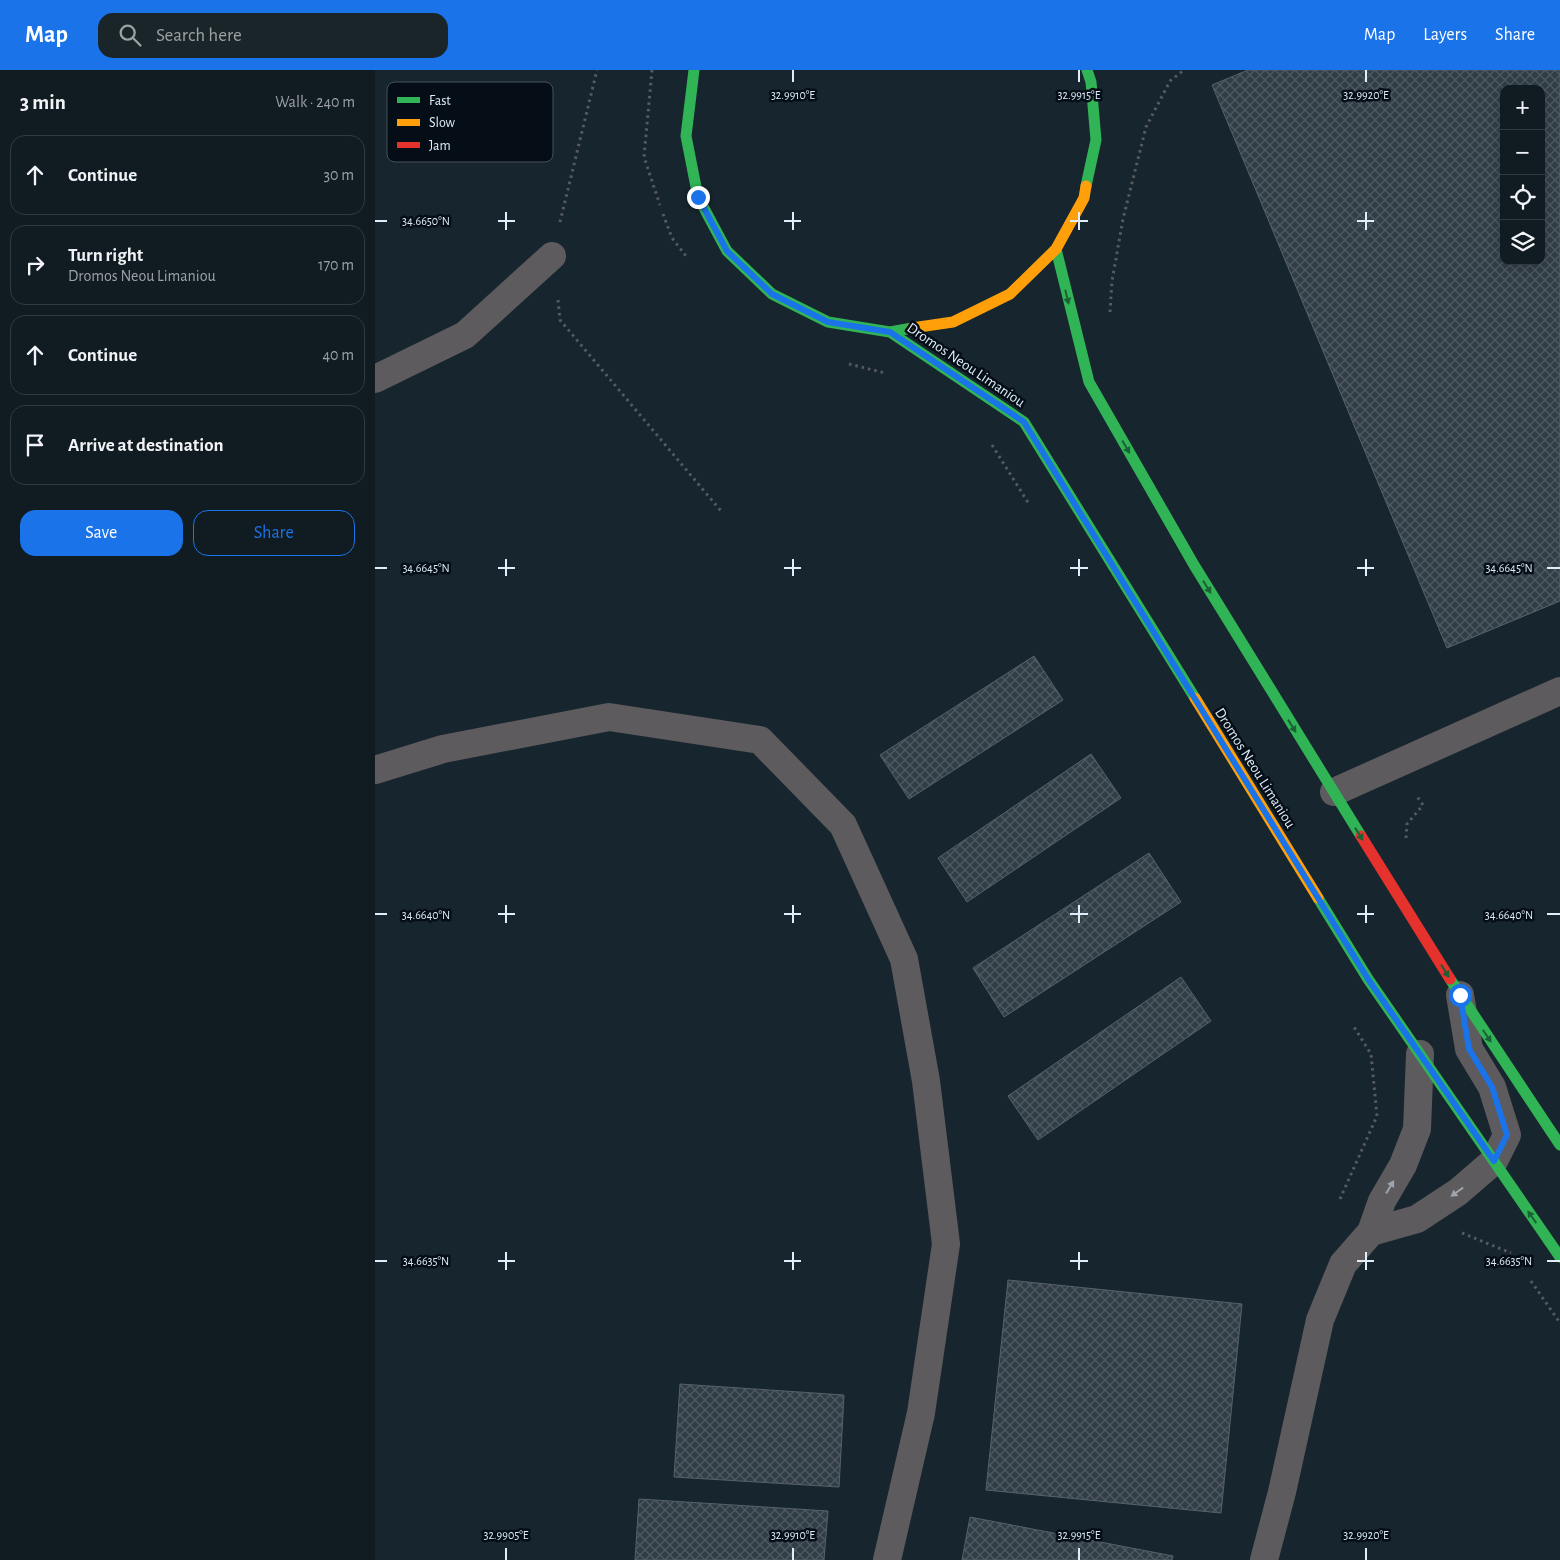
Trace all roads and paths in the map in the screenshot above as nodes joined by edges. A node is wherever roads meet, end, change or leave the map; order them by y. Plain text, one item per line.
1 (597, 70) edge
2 (652, 70) edge
3 (694, 70) edge
4 (1184, 70) edge
5 (1095, 74) edge
6 (1056, 249) junction
7 (552, 256) junction
8 (691, 261) dead end
9 (1110, 319) dead end
10 (890, 332) junction
11 (841, 362) dead end
12 (888, 374) dead end
13 (375, 379) edge
14 (988, 438) dead end
15 (1030, 505) dead end
16 (721, 511) dead end
17 (1560, 691) edge
18 (1395, 764) junction
19 (375, 770) edge
20 (1333, 792) junction
21 (1406, 840) dead end
22 (1460, 995) junction
23 (1350, 1020) dead end
24 (1420, 1054) junction
25 (1560, 1145) edge
26 (1494, 1161) junction
27 (1340, 1198) dead end
28 (1457, 1231) dead end
29 (1371, 1232) junction
30 (1560, 1257) edge
31 (1516, 1260) dead end
32 (1527, 1276) dead end
33 (1560, 1323) edge
34 (887, 1560) edge
35 (1264, 1560) edge

1 - 7 path
2 - 8 path
3 - 10 main road
4 - 9 path
5 - 6 main road
6 - 10 main road
6 -> 20 main road
7 - 13 street
7 - 16 path
10 - 24 main road, Dromos Neou Limaniou
11 - 12 path
14 - 15 path
17 - 18 street
18 - 20 street
18 - 21 path
19 - 34 street
20 -> 22 main road
22 -> 25 main road
22 - 26 street
23 - 27 path
24 - 26 main road, Dromos Neou Limaniou
29 -> 24 street
26 -> 29 street
30 -> 26 main road, Dromos Neou Limaniou
28 - 31 path
29 - 35 street
32 - 33 path

